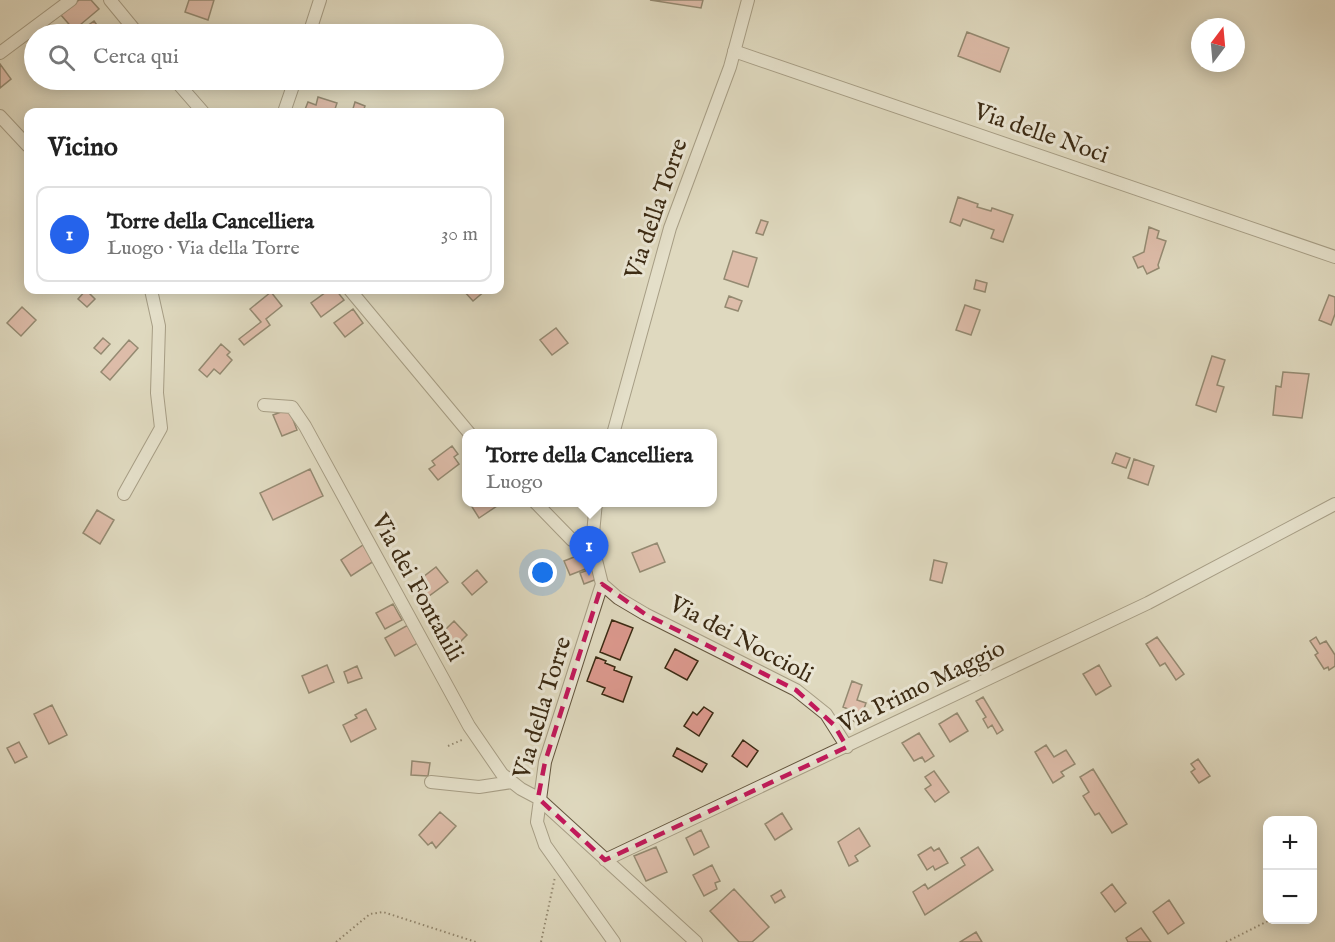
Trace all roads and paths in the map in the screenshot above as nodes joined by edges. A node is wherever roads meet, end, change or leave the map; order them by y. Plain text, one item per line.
1 (71, 0) edge
2 (110, 0) edge
3 (320, 0) edge
4 (748, 0) edge
5 (39, 24) edge
6 (130, 24) edge
7 (312, 24) edge
8 (24, 35) edge
9 (734, 51) junction
10 (0, 53) edge
11 (184, 90) edge
12 (291, 90) edge
13 (200, 108) edge
14 (285, 108) edge
15 (0, 116) edge
16 (24, 142) edge
17 (1335, 257) edge
18 (152, 294) edge
19 (353, 294) edge
20 (264, 405) dead end
21 (466, 429) edge
22 (614, 429) edge
23 (124, 494) dead end
24 (1335, 504) edge
25 (540, 507) edge
26 (596, 507) edge
27 (592, 544) junction
28 (602, 584) junction
29 (475, 734) junction
30 (448, 746) dead end
31 (847, 747) junction
32 (431, 782) dead end
33 (512, 782) junction
34 (538, 798) junction
35 (605, 860) junction
36 (558, 864) junction
37 (1263, 924) edge
38 (336, 942) edge
39 (476, 942) edge
40 (542, 942) edge
41 (614, 942) edge
42 (696, 942) edge
43 (1226, 942) edge

1 - 5 street
2 - 6 street
3 - 7 street
4 - 9 street, Via della Torre
8 - 10 street
9 - 17 street, Via delle Noci
9 - 22 street, Via della Torre
11 - 13 street
12 - 14 street
15 - 16 street
18 - 23 street
19 - 21 street
20 - 29 street, Via dei Fontanili
24 - 31 street, Via Primo Maggio
25 - 27 street
26 - 27 street
27 - 28 street
28 - 31 street, Via dei Noccioli
28 - 34 street, Via della Torre
29 - 30 path
29 - 33 street, Via dei Fontanili
31 - 35 street, Via Primo Maggio
32 - 33 street
33 - 34 street, Via dei Fontanili
34 - 35 street
34 - 36 street, Via della Torre
35 - 42 street
36 - 40 path
36 - 41 street, Via della Torre
37 - 43 path
38 - 39 path

